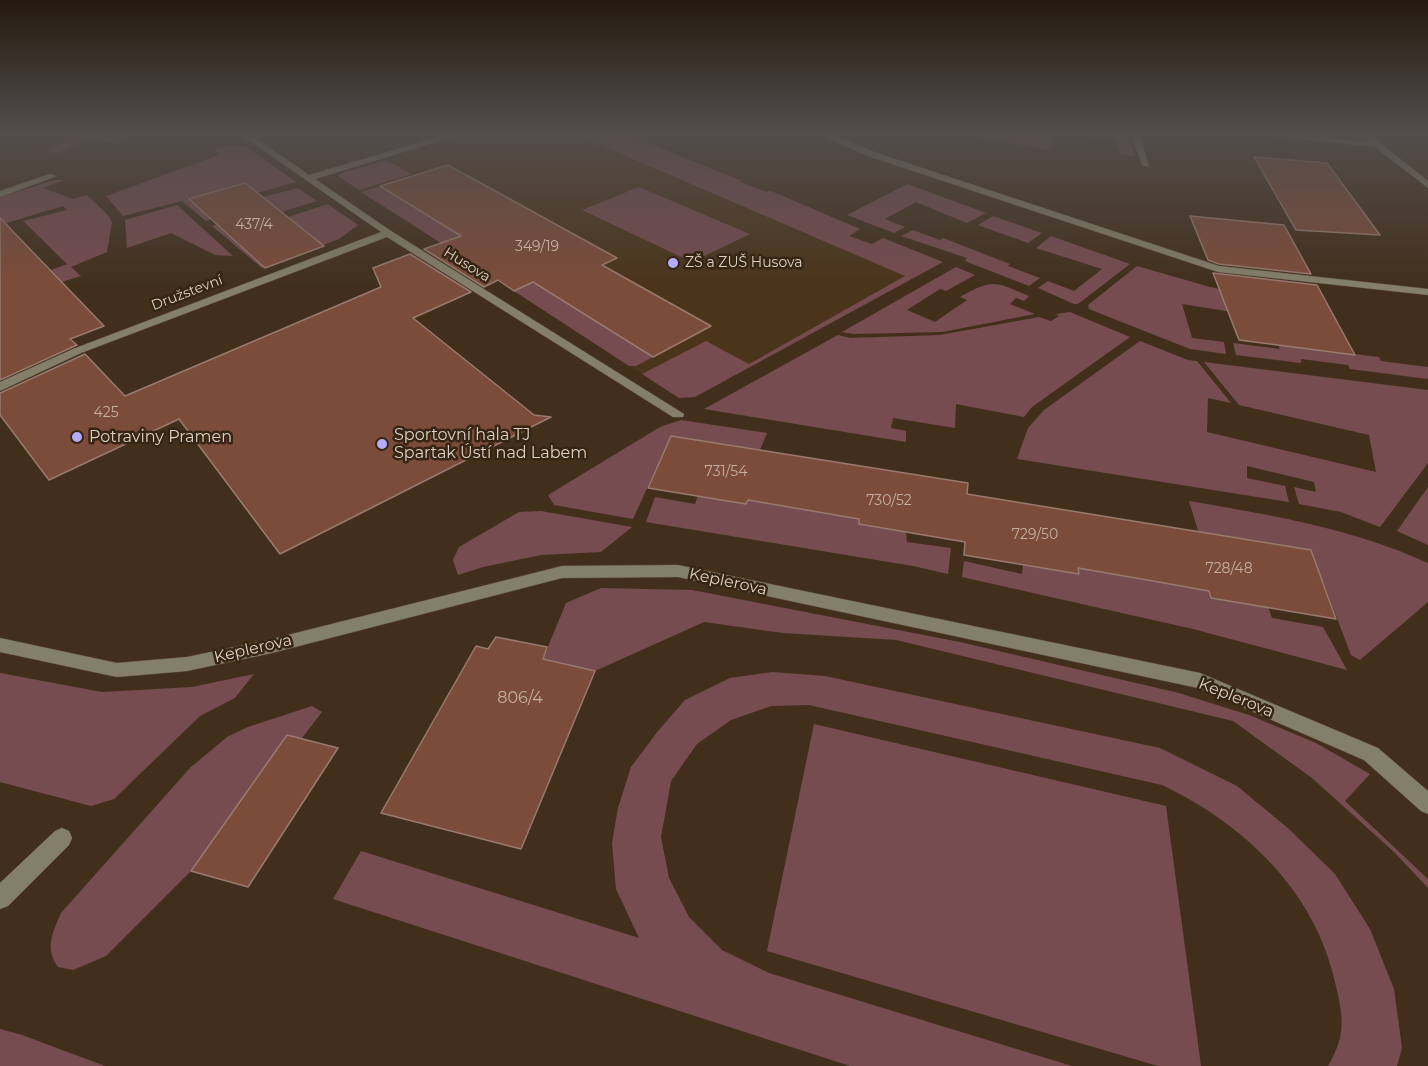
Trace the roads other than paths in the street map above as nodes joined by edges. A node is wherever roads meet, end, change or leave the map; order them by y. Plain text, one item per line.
1 (27, 185) edge
2 (319, 185) edge
3 (964, 185) edge
4 (0, 194) edge
5 (388, 234) junction
6 (1428, 292) edge
7 (0, 387) edge
8 (678, 414) dead end
9 (0, 645) edge
10 (1428, 804) edge
11 (62, 838) dead end
12 (0, 897) edge

1 - 4 street
2 - 5 street, Husova
3 - 6 street
5 - 7 street, Družstevní
5 - 8 street, Husova
9 - 10 street, Keplerova
11 - 12 street

